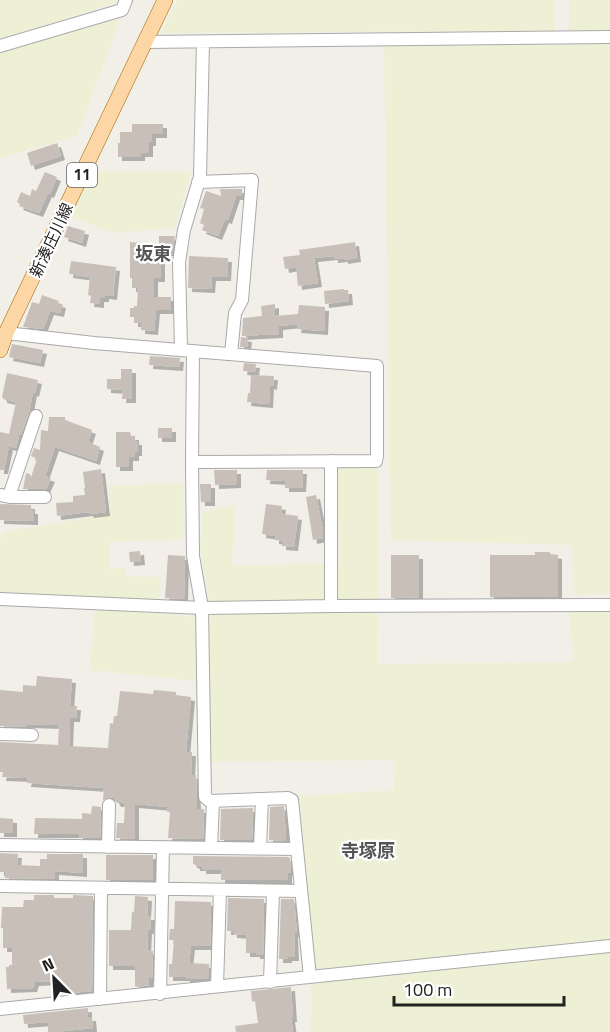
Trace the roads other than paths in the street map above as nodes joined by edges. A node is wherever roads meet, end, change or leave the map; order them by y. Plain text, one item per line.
1 (126, 0) edge
2 (165, 0) edge
3 (610, 37) edge
4 (145, 42) junction
5 (203, 42) junction
6 (0, 46) edge
7 (198, 182) junction
8 (6, 333) junction
9 (0, 350) edge
10 (187, 351) junction
11 (231, 354) junction
12 (36, 416) dead end
13 (331, 461) junction
14 (192, 462) junction
15 (4, 495) edge
16 (45, 497) dead end
17 (0, 599) edge
18 (610, 605) edge
19 (331, 606) junction
20 (202, 608) junction
21 (0, 734) edge
22 (32, 735) dead end
23 (209, 799) junction
24 (262, 799) junction
25 (109, 806) dead end
26 (0, 845) edge
27 (108, 846) junction
28 (163, 848) junction
29 (211, 848) junction
30 (260, 848) junction
31 (297, 849) junction
32 (0, 886) edge
33 (101, 888) junction
34 (162, 890) junction
35 (220, 890) junction
36 (273, 891) junction
37 (301, 891) junction
38 (610, 946) edge
39 (310, 977) junction
40 (270, 982) junction
41 (217, 986) junction
42 (160, 994) junction
43 (99, 999) junction
44 (0, 1009) edge

1 - 6 street
2 - 4 main road, 新湊庄川線 / 11
3 - 5 street
4 - 5 street
4 - 8 main road, 新湊庄川線 / 11
5 - 7 street
7 - 10 street
7 - 11 street
8 - 9 main road, 新湊庄川線 / 11
8 - 10 street
10 - 11 street
10 - 14 street
11 - 13 street
12 - 15 street
13 - 14 street
13 - 19 street
14 - 20 street
15 - 16 street
17 - 20 street
18 - 19 street
19 - 20 street
20 - 23 street
21 - 22 street
23 - 24 street
23 - 29 street
24 - 30 street
24 - 31 street
25 - 27 street
26 - 27 street
27 - 28 street
28 - 29 street
28 - 34 street
29 - 30 street
30 - 31 street
31 - 37 street
32 - 33 street
33 - 34 street
33 - 43 street
34 - 35 street
34 - 42 street
35 - 36 street
35 - 41 street
36 - 37 street
36 - 40 street
37 - 39 street
38 - 39 street
39 - 40 street
40 - 41 street
41 - 42 street
42 - 43 street
43 - 44 street

